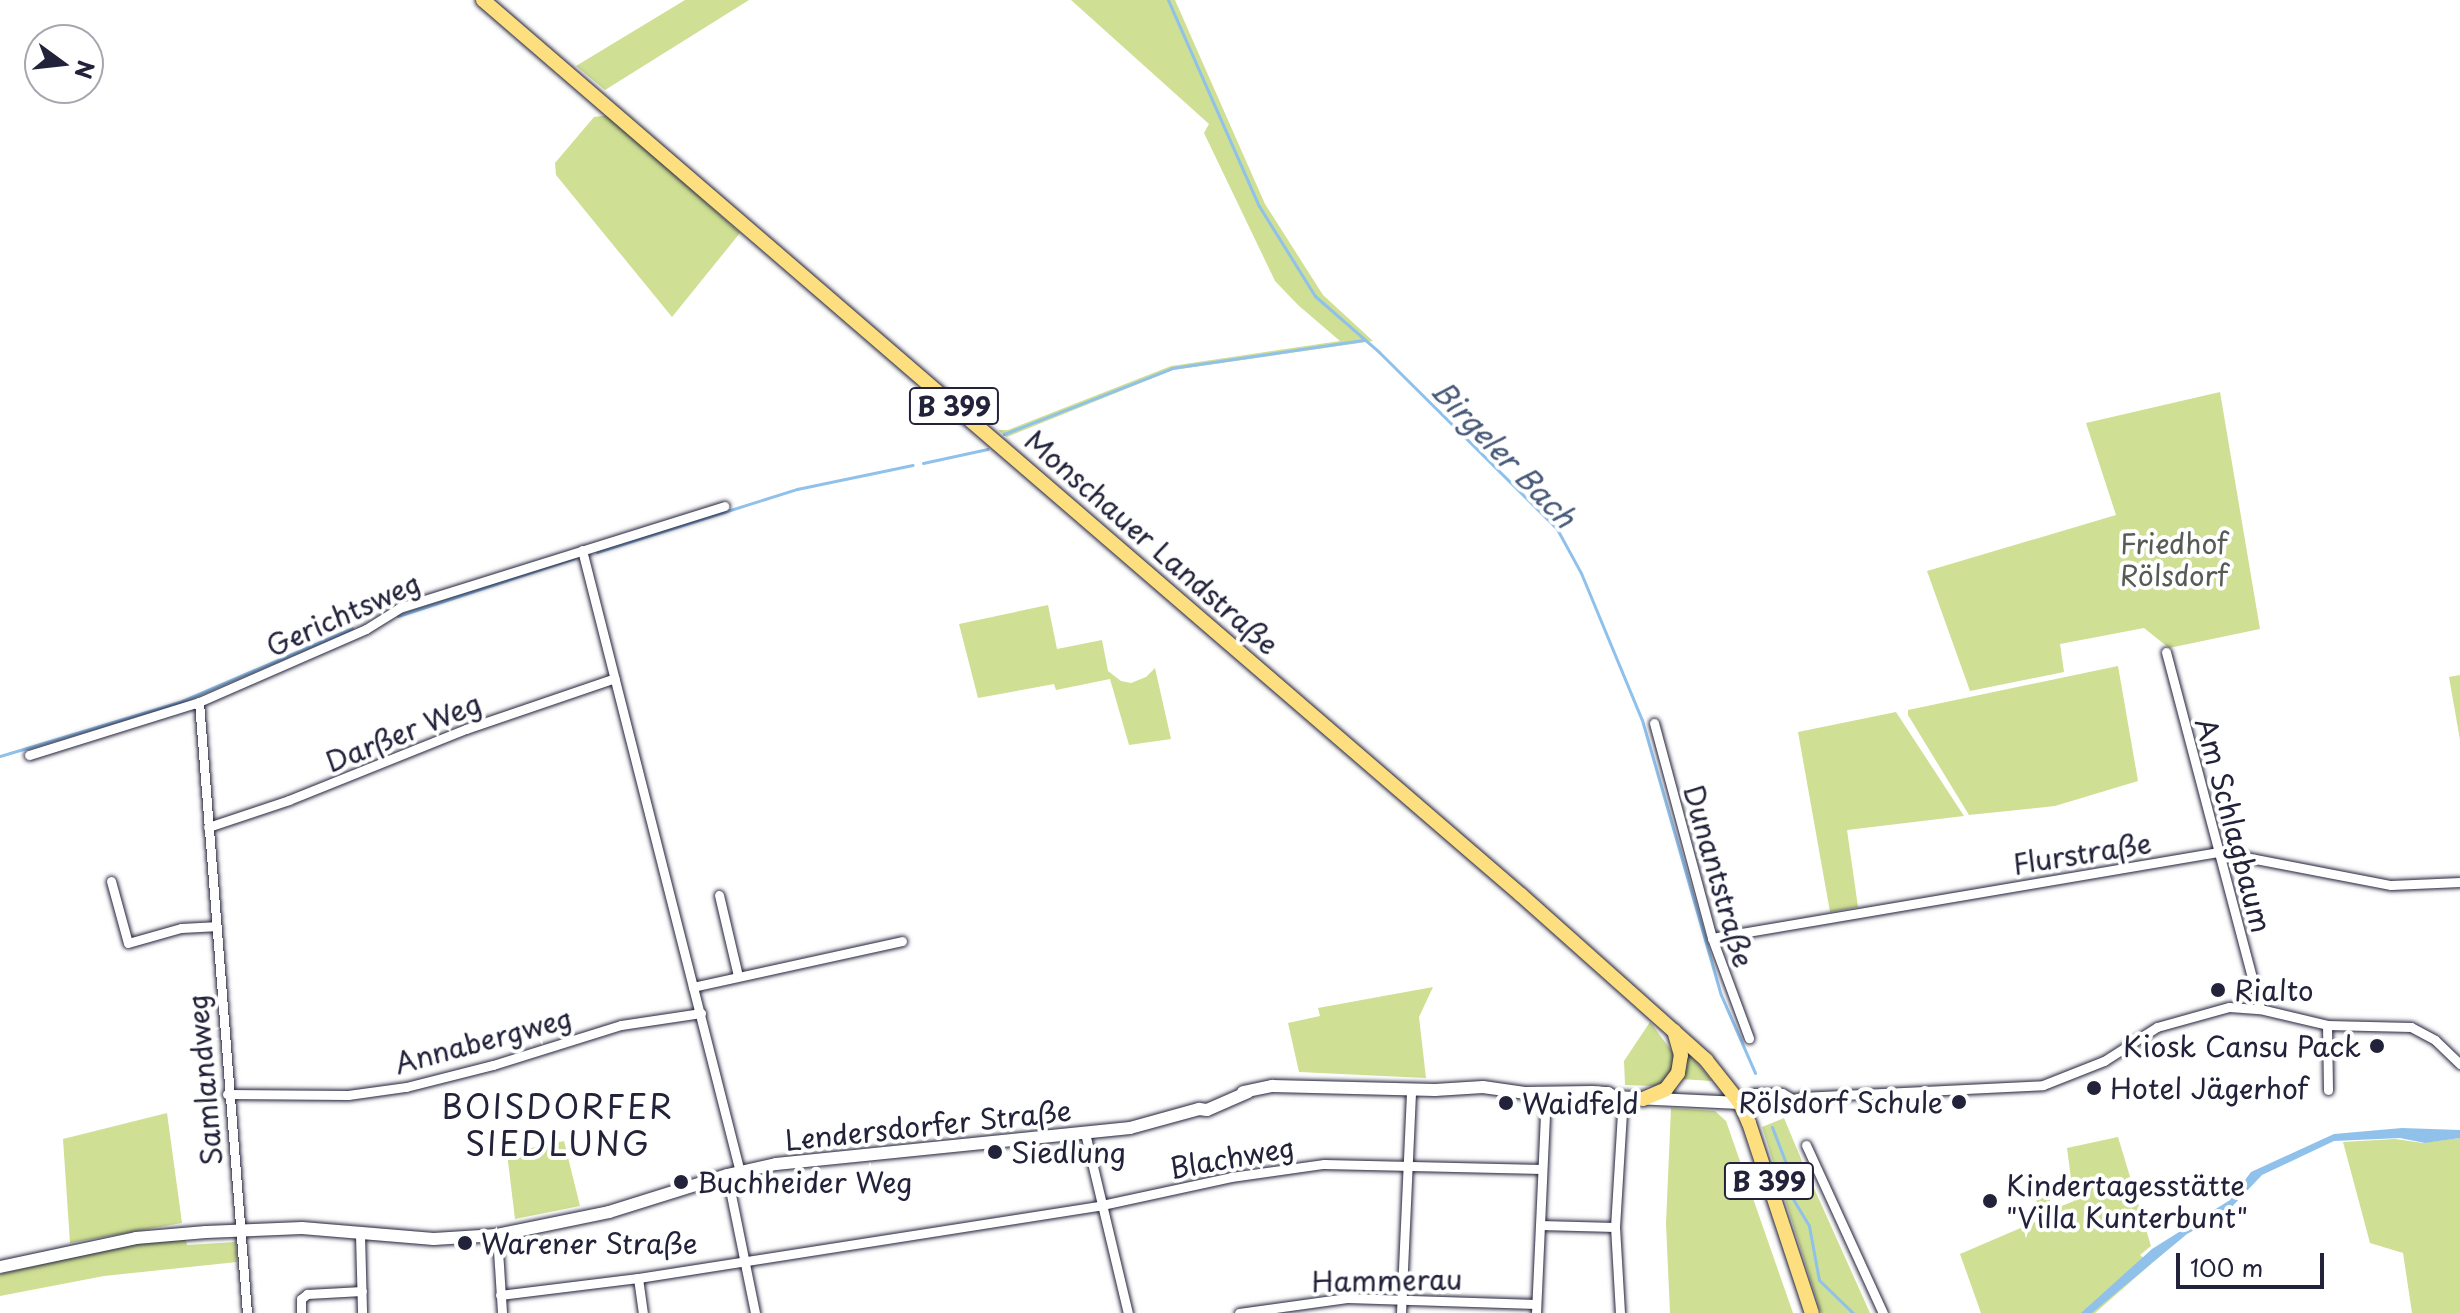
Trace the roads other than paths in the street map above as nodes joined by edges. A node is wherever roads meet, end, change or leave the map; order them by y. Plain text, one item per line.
1 (483, 0) edge
2 (724, 506) dead end
3 (582, 550) junction
4 (2166, 652) dead end
5 (615, 678) junction
6 (199, 702) junction
7 (1654, 723) dead end
8 (29, 755) dead end
9 (208, 827) junction
10 (2219, 852) junction
11 (111, 881) dead end
12 (2460, 882) edge
13 (719, 895) dead end
14 (214, 926) junction
15 (1712, 938) junction
16 (902, 941) dead end
17 (738, 976) junction
18 (693, 987) junction
19 (2260, 1009) junction
20 (701, 1013) junction
21 (2327, 1025) junction
22 (1674, 1031) junction
23 (1749, 1038) dead end
24 (2460, 1064) edge
25 (1411, 1089) junction
26 (2328, 1090) dead end
27 (227, 1094) junction
28 (1546, 1094) junction
29 (1618, 1098) junction
30 (1643, 1099) junction
31 (1740, 1103) junction
32 (1085, 1133) junction
33 (1806, 1145) dead end
34 (1406, 1164) junction
35 (1542, 1169) junction
36 (733, 1173) junction
37 (1102, 1205) junction
38 (1540, 1225) junction
39 (1615, 1227) junction
40 (240, 1230) junction
41 (360, 1234) junction
42 (497, 1235) junction
43 (742, 1260) junction
44 (0, 1267) edge
45 (638, 1278) junction
46 (362, 1291) junction
47 (500, 1295) junction
48 (1402, 1298) junction
49 (1536, 1309) edge
50 (247, 1313) edge
51 (301, 1313) edge
52 (362, 1313) edge
53 (502, 1313) edge
54 (643, 1313) edge
55 (755, 1313) edge
56 (1128, 1313) edge
57 (1239, 1313) edge
58 (1401, 1313) edge
59 (1620, 1313) edge
60 (1812, 1313) edge
61 (1883, 1313) edge

1 - 22 main road, Monschauer Landstraße / B 399
2 - 3 street, Gerichtsweg
3 - 5 street
3 - 6 street, Gerichtsweg
4 - 10 street, Am Schlagbaum
5 - 9 street, Darßer Weg
5 - 18 street
6 - 8 street, Gerichtsweg
6 - 9 street, Samlandweg
7 - 15 street, Dunantstraße
9 - 14 street, Samlandweg
10 - 12 street, Flurstraße
10 - 15 street, Flurstraße
10 - 19 street, Am Schlagbaum
11 - 14 street
13 - 17 street
14 - 27 street, Samlandweg
15 - 23 street, Dunantstraße
16 - 17 street
17 - 18 street
18 - 20 street
19 - 21 street
19 - 31 street
20 - 27 street, Annabergweg
20 - 36 street
21 - 24 street
21 - 26 street
22 - 30 main road
22 - 31 main road, Monschauer Landstraße / B 399
25 - 28 street, Lendersdorfer Straße
25 - 32 street, Lendersdorfer Straße
25 - 34 street
27 - 40 street, Samlandweg
28 - 29 street, Lendersdorfer Straße
28 - 35 street
29 - 30 street, Lendersdorfer Straße
29 - 39 street
30 - 31 street, Lendersdorfer Straße
31 - 60 main road, B 399
32 - 36 street, Lendersdorfer Straße
32 - 37 street
33 - 61 street
34 - 35 street, Blachweg
34 - 37 street, Blachweg
34 - 48 street
35 - 38 street
36 - 42 street, Lendersdorfer Straße
36 - 43 street
37 - 43 street, Blachweg
37 - 56 street
38 - 39 street
38 - 49 street
39 - 59 street
40 - 41 street, Lendersdorfer Straße
40 - 44 street, Lendersdorfer Straße
40 - 50 street, Samlandweg
41 - 42 street, Lendersdorfer Straße
41 - 46 street
42 - 47 street
43 - 45 street, Blachweg
43 - 55 street
45 - 47 street, Blachweg
45 - 54 street
46 - 51 street
46 - 52 street
47 - 53 street
48 - 49 street, Hammerau
48 - 57 street, Hammerau
48 - 58 street

